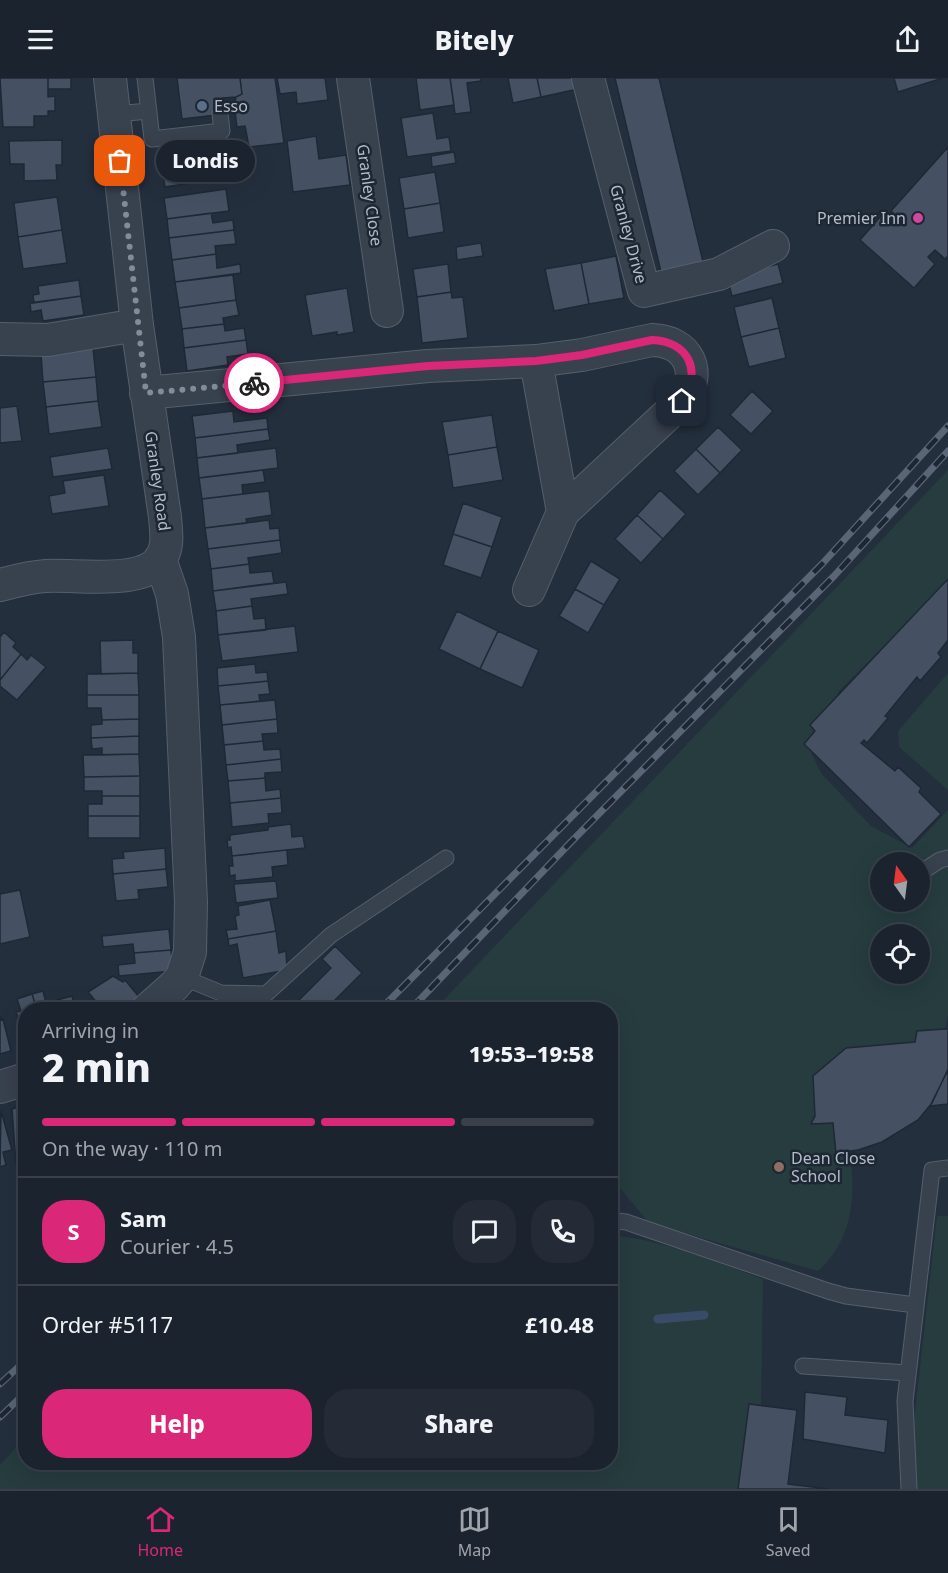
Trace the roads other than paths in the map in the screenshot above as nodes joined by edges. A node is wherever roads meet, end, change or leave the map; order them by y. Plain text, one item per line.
1 (110, 78) edge
2 (145, 78) edge
3 (353, 78) edge
4 (588, 78) edge
5 (149, 111) junction
6 (115, 114) junction
7 (220, 114) dead end
8 (773, 246) dead end
9 (387, 311) dead end
10 (137, 325) junction
11 (0, 339) edge
12 (536, 361) junction
13 (146, 393) junction
14 (563, 512) junction
15 (160, 559) junction
16 (0, 585) edge
17 (529, 590) dead end
18 (446, 858) dead end
19 (948, 858) edge
20 (930, 866) edge
21 (182, 977) junction
22 (156, 1002) edge
23 (18, 1081) edge
24 (0, 1087) edge
25 (948, 1168) edge
26 (618, 1221) edge
27 (915, 1305) junction
28 (803, 1366) dead end
29 (908, 1373) junction
30 (909, 1489) edge

1 - 6 street, Granley Road
2 - 5 lane
3 - 9 street, Granley Close
4 - 8 street, Granley Drive
5 - 6 lane
5 - 7 lane
6 - 10 street, Granley Road
10 - 11 street
10 - 13 street, Granley Road
12 - 13 street
12 - 14 street
12 - 14 street
13 - 15 street, Granley Road
14 - 17 street
15 - 16 street
15 - 21 street, Granley Road
18 - 21 lane
19 - 20 lane
21 - 22 street, Granley Road
23 - 24 street
25 - 27 lane
26 - 27 lane
27 - 29 lane
28 - 29 lane
29 - 30 lane

